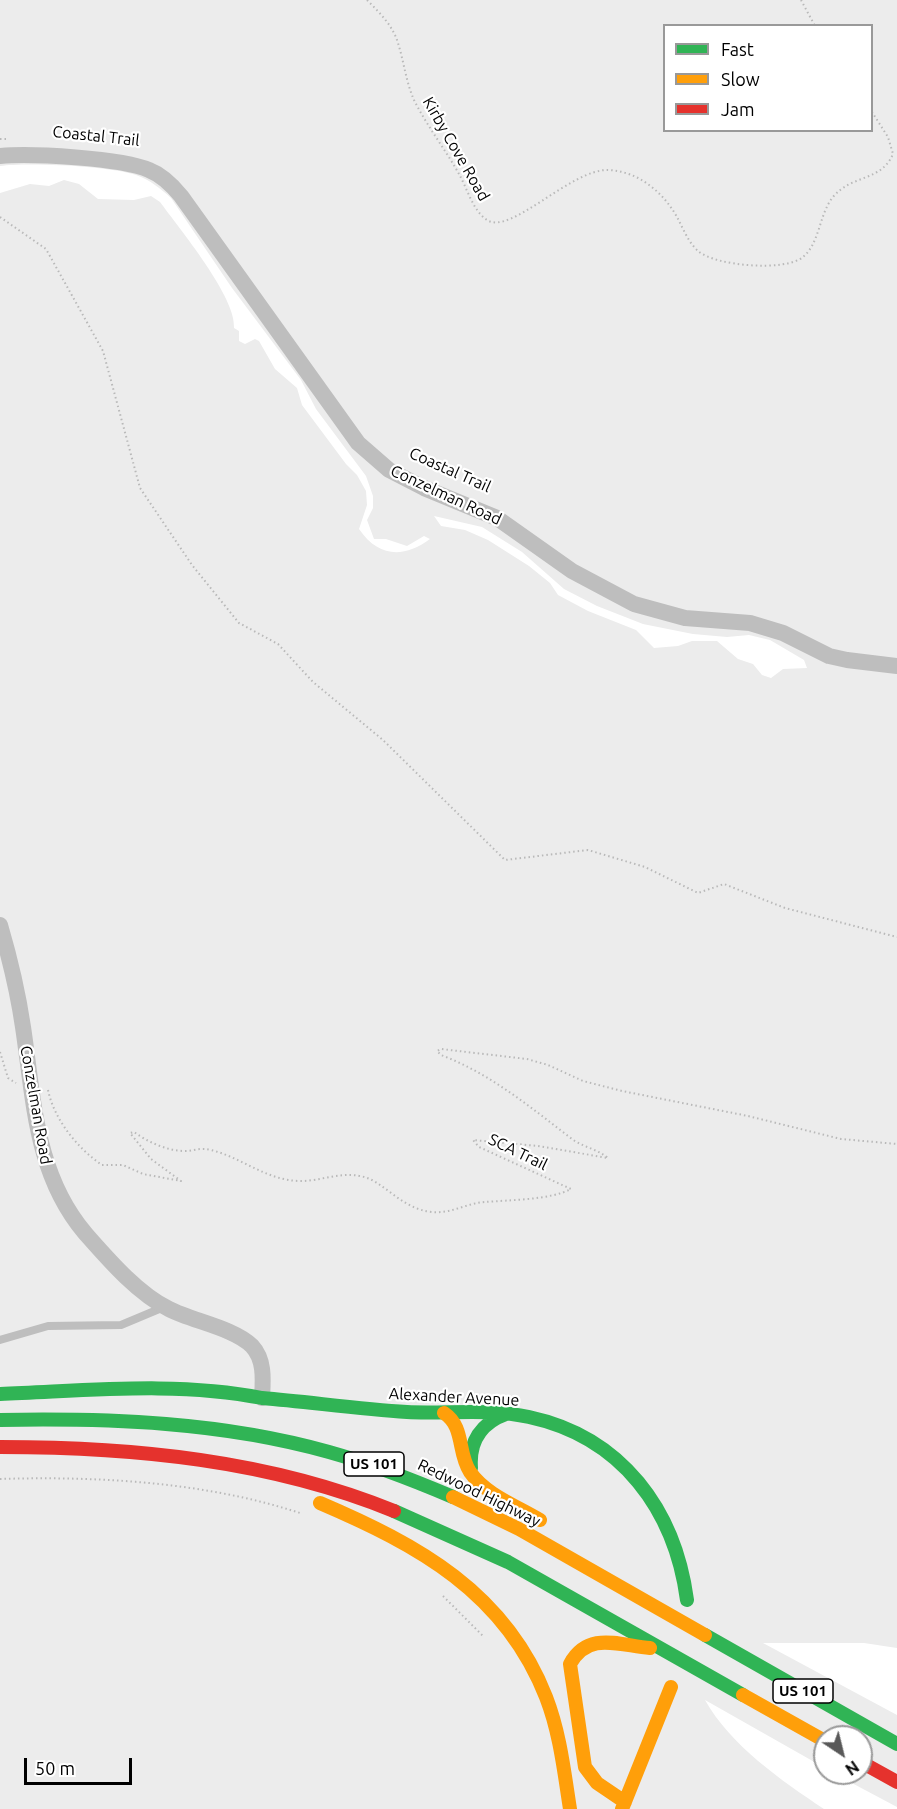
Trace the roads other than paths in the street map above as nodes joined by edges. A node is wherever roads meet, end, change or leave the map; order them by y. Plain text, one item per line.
1 (0, 156) edge
2 (897, 666) edge
3 (0, 925) edge
4 (165, 1307) junction
5 (0, 1340) edge
6 (0, 1394) edge
7 (262, 1398) junction
8 (444, 1413) junction
9 (506, 1414) junction
10 (0, 1420) edge
11 (0, 1448) edge
12 (172, 1454) junction
13 (474, 1476) junction
14 (281, 1490) dead end
15 (303, 1497) dead end
16 (555, 1528) dead end
17 (613, 1566) dead end
18 (462, 1579) junction
19 (687, 1600) dead end
20 (495, 1629) dead end
21 (710, 1638) junction
22 (661, 1649) junction
23 (671, 1687) dead end
24 (540, 1710) dead end
25 (555, 1731) junction
26 (813, 1734) edge
27 (897, 1744) edge
28 (873, 1769) edge
29 (897, 1782) edge
30 (623, 1805) edge
31 (570, 1809) edge

1 - 2 street, Conzelman Road
3 - 4 street, Conzelman Road
4 - 5 lane
4 - 7 street, Conzelman Road
6 - 7 main road, Alexander Avenue
7 - 8 main road, Alexander Avenue
8 - 9 main road, Alexander Avenue
8 - 13 main road
9 - 13 main road
9 - 19 main road, Alexander Avenue
10 - 21 main road, Redwood Highway / US 101
11 - 12 main road, US 101
12 - 14 main road
12 - 22 main road, US 101
13 - 16 main road
15 - 18 main road
17 - 21 main road
18 - 20 lane
18 - 25 main road
21 - 27 main road, Redwood Highway / US 101
22 - 26 main road, US 101
22 - 30 main road
23 - 30 main road
24 - 25 lane
25 - 30 main road
25 - 31 main road
28 - 29 main road

